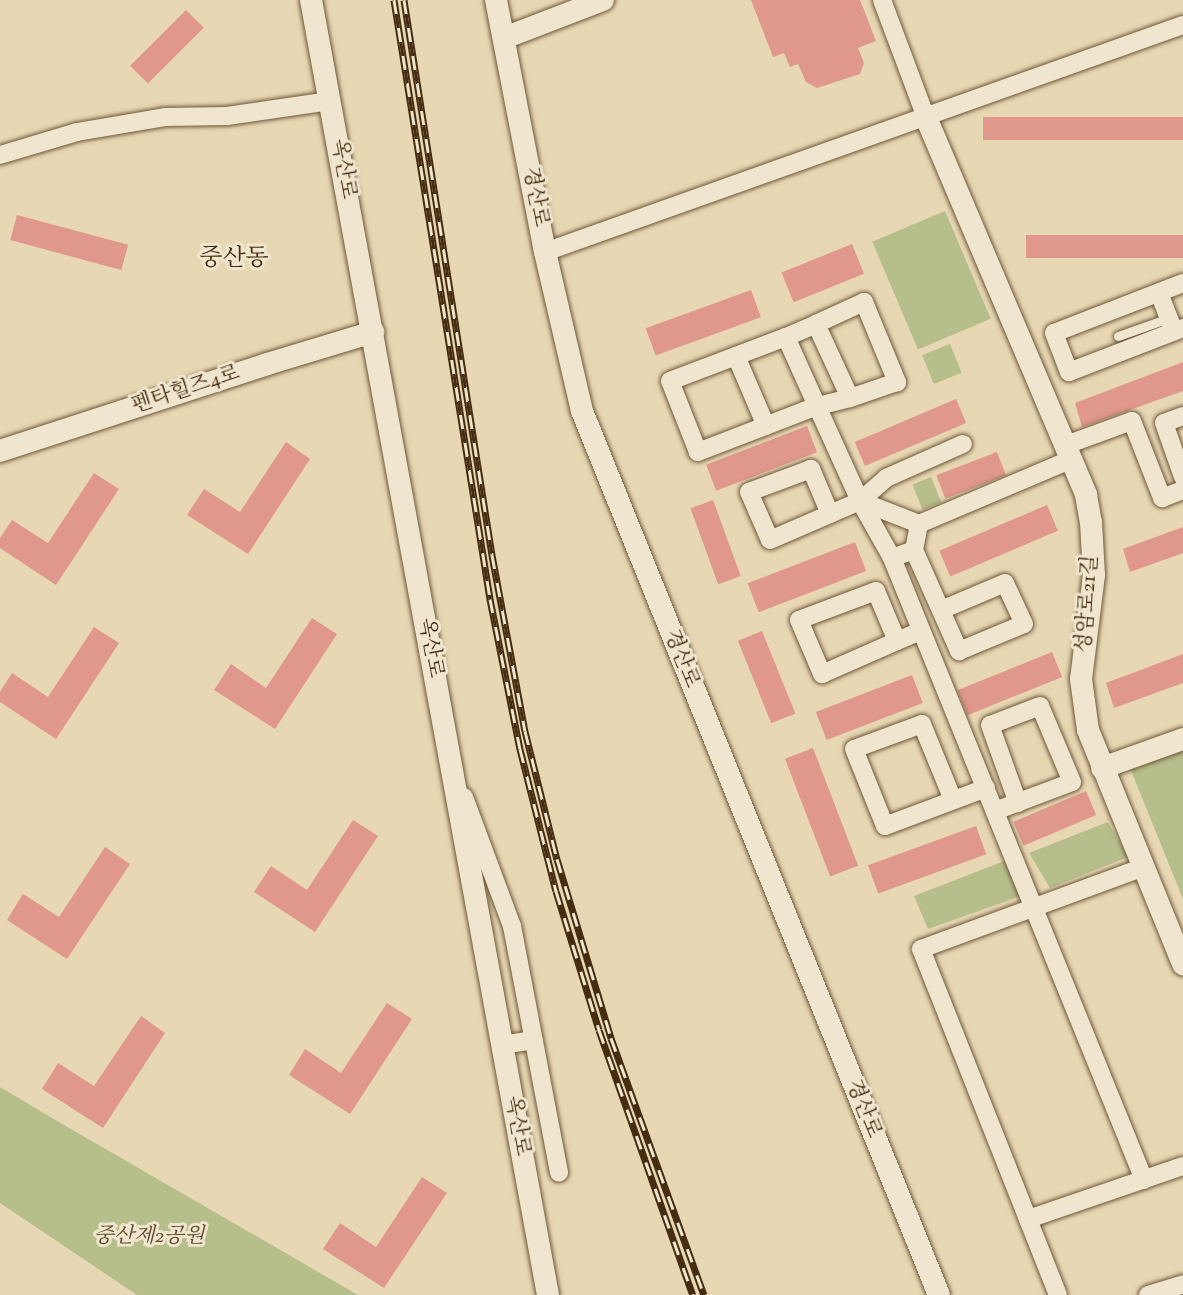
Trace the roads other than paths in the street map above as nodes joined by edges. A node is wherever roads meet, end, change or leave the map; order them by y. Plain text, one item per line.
1 (312, 0) edge
2 (496, 0) edge
3 (603, 0) edge
4 (882, 0) edge
5 (1183, 25) edge
6 (504, 38) junction
7 (330, 101) junction
8 (925, 115) junction
9 (0, 155) edge
10 (545, 252) junction
11 (1183, 284) edge
12 (1158, 293) junction
13 (816, 324) junction
14 (1175, 325) edge
15 (373, 332) junction
16 (1118, 336) dead end
17 (786, 337) junction
18 (736, 356) junction
19 (850, 398) junction
20 (817, 406) junction
21 (1183, 416) edge
22 (766, 426) junction
23 (963, 444) dead end
24 (0, 451) edge
25 (1069, 452) junction
26 (1183, 477) edge
27 (1183, 490) edge
28 (860, 501) junction
29 (830, 514) junction
30 (919, 524) junction
31 (914, 550) junction
32 (892, 558) junction
33 (941, 610) junction
34 (921, 631) junction
35 (897, 641) junction
36 (1183, 739) edge
37 (451, 762) junction
38 (1102, 768) junction
39 (986, 788) junction
40 (953, 800) junction
41 (1018, 803) junction
42 (995, 811) junction
43 (1144, 867) junction
44 (1035, 907) junction
45 (1183, 964) edge
46 (534, 1040) junction
47 (502, 1045) junction
48 (1183, 1166) edge
49 (559, 1173) dead end
50 (1144, 1180) junction
51 (1028, 1219) junction
52 (1183, 1284) edge
53 (548, 1295) edge
54 (939, 1295) edge
55 (1058, 1295) edge
56 (1148, 1295) edge

1 - 7 street, 옥산로
2 - 6 street, 경산로
3 - 6 street
4 - 8 street
5 - 8 street
6 - 10 street, 경산로
7 - 9 street
7 - 15 street, 옥산로
8 - 10 street
8 - 25 street, 성암로21길
10 - 54 street, 경산로
11 - 12 street
12 - 14 street
12 - 14 street
13 - 17 street
13 - 19 street
13 - 19 street
14 - 16 lane
15 - 24 street, 펜타힐즈4로
15 - 37 street, 옥산로
17 - 18 street
17 - 20 street
18 - 22 street
18 - 22 street
19 - 20 street
20 - 22 street
20 - 28 street
21 - 26 street
23 - 28 street
25 - 27 street
25 - 30 street
25 - 38 street, 성암로21길
28 - 29 street
28 - 30 street
28 - 32 street
29 - 29 street
30 - 31 street
31 - 32 street
31 - 33 street
32 - 34 street
33 - 33 street
34 - 35 street
34 - 39 street
35 - 35 street
36 - 38 street
37 - 46 street
37 - 47 street, 옥산로
38 - 43 street, 성암로21길
39 - 40 street
39 - 42 street
40 - 40 street
41 - 41 street
41 - 42 street
42 - 44 street
43 - 44 street
43 - 45 street, 성암로21길
44 - 50 street
44 - 51 street
46 - 47 street
46 - 49 street
47 - 53 street, 옥산로
48 - 50 street
50 - 51 street
51 - 55 street
52 - 56 street

